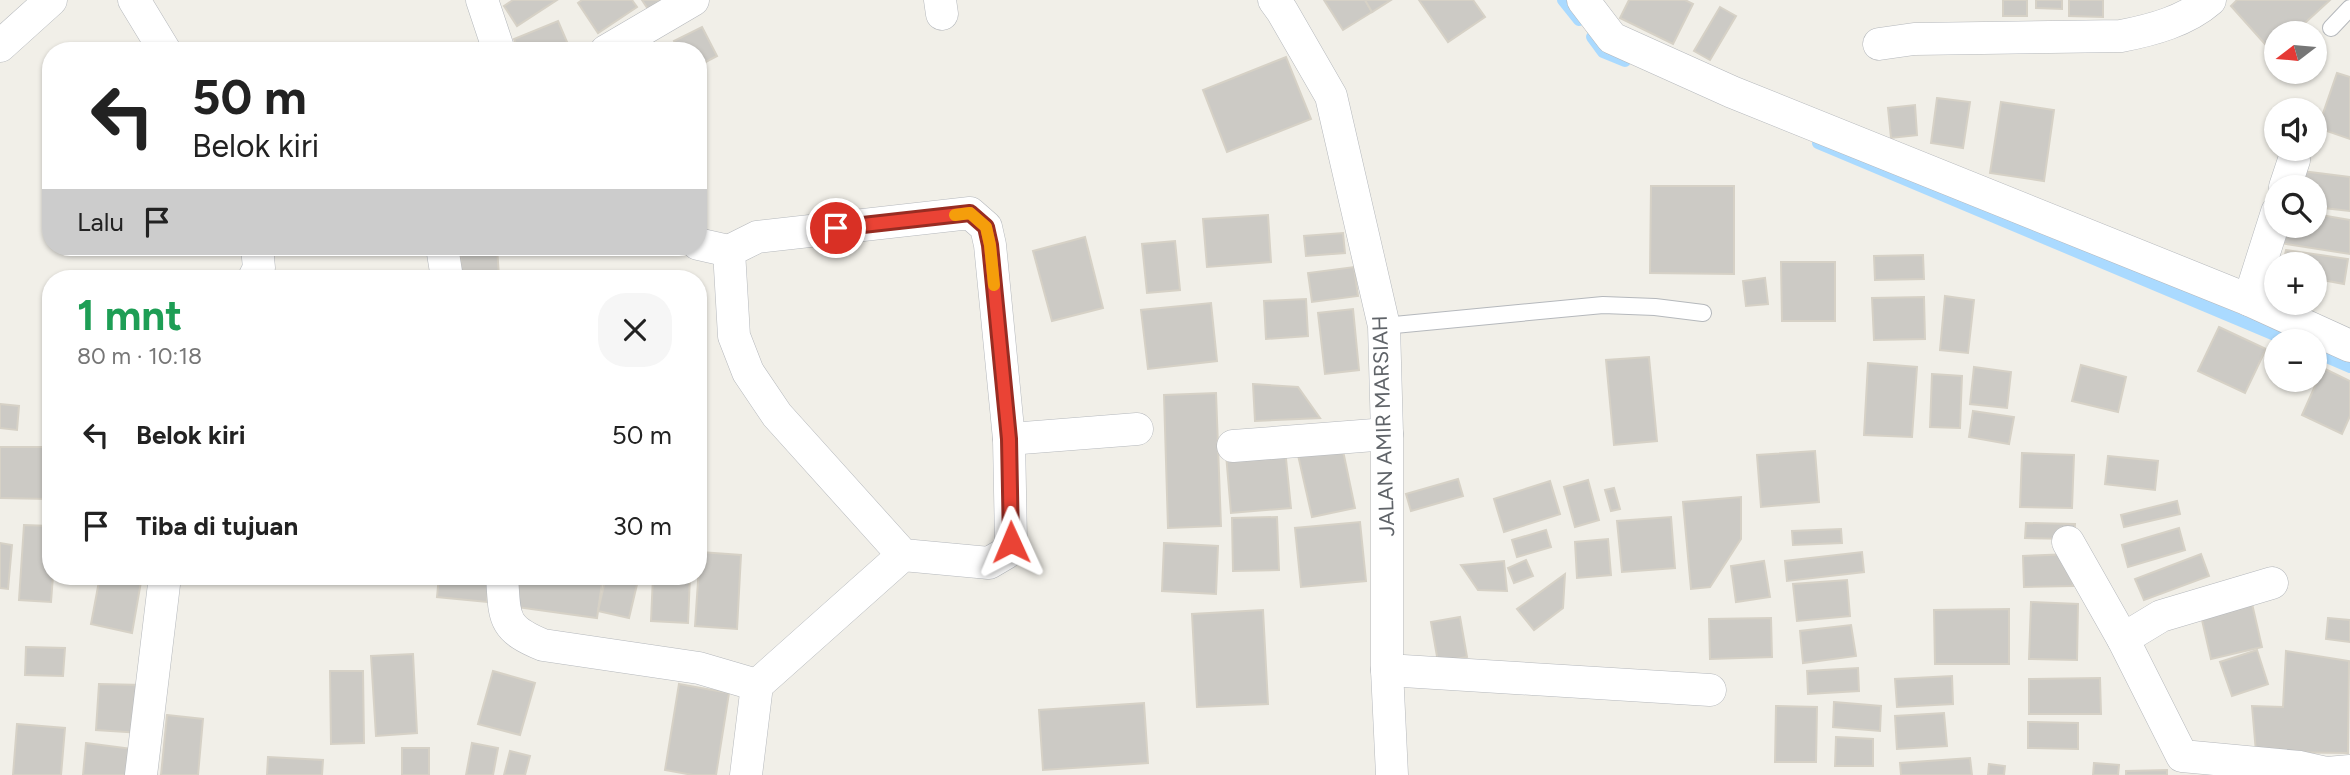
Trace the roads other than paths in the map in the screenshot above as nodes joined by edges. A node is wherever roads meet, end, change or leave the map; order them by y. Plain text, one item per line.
1 (51, 0) edge
2 (134, 0) edge
3 (482, 0) edge
4 (693, 0) edge
5 (1583, 0) edge
6 (2210, 0) edge
7 (1286, 4) edge
8 (2350, 8) edge
9 (2331, 27) dead end
10 (160, 42) edge
11 (496, 42) edge
12 (621, 42) edge
13 (1879, 44) dead end
14 (0, 46) edge
15 (2269, 238) edge
16 (707, 246) edge
17 (729, 251) junction
18 (2249, 300) junction
19 (1703, 313) dead end
20 (1384, 326) junction
21 (2350, 346) edge
22 (1137, 429) dead end
23 (1387, 434) junction
24 (1009, 439) junction
25 (1233, 446) dead end
26 (2068, 542) dead end
27 (903, 555) junction
28 (2272, 583) dead end
29 (164, 585) edge
30 (503, 585) edge
31 (2123, 639) junction
32 (1387, 670) junction
33 (757, 685) junction
34 (1710, 690) dead end
35 (2334, 773) edge
36 (141, 775) edge
37 (746, 775) edge
38 (1392, 775) edge

1 - 14 street
2 - 10 street
3 - 11 street
4 - 12 street
5 - 18 street
6 - 13 street
7 - 20 street, JALAN AMIR MARSIAH
8 - 9 lane
15 - 18 street
16 - 17 street
17 - 24 street
17 - 27 street
18 - 21 street
19 - 20 lane
20 - 23 street, JALAN AMIR MARSIAH
22 - 24 street
23 - 25 street
23 - 32 street, JALAN AMIR MARSIAH
24 - 27 street
26 - 31 street
27 - 33 street
28 - 31 street
29 - 36 street
30 - 33 street
31 - 35 street
32 - 34 street
32 - 38 street, JALAN AMIR MARSIAH
33 - 37 street

